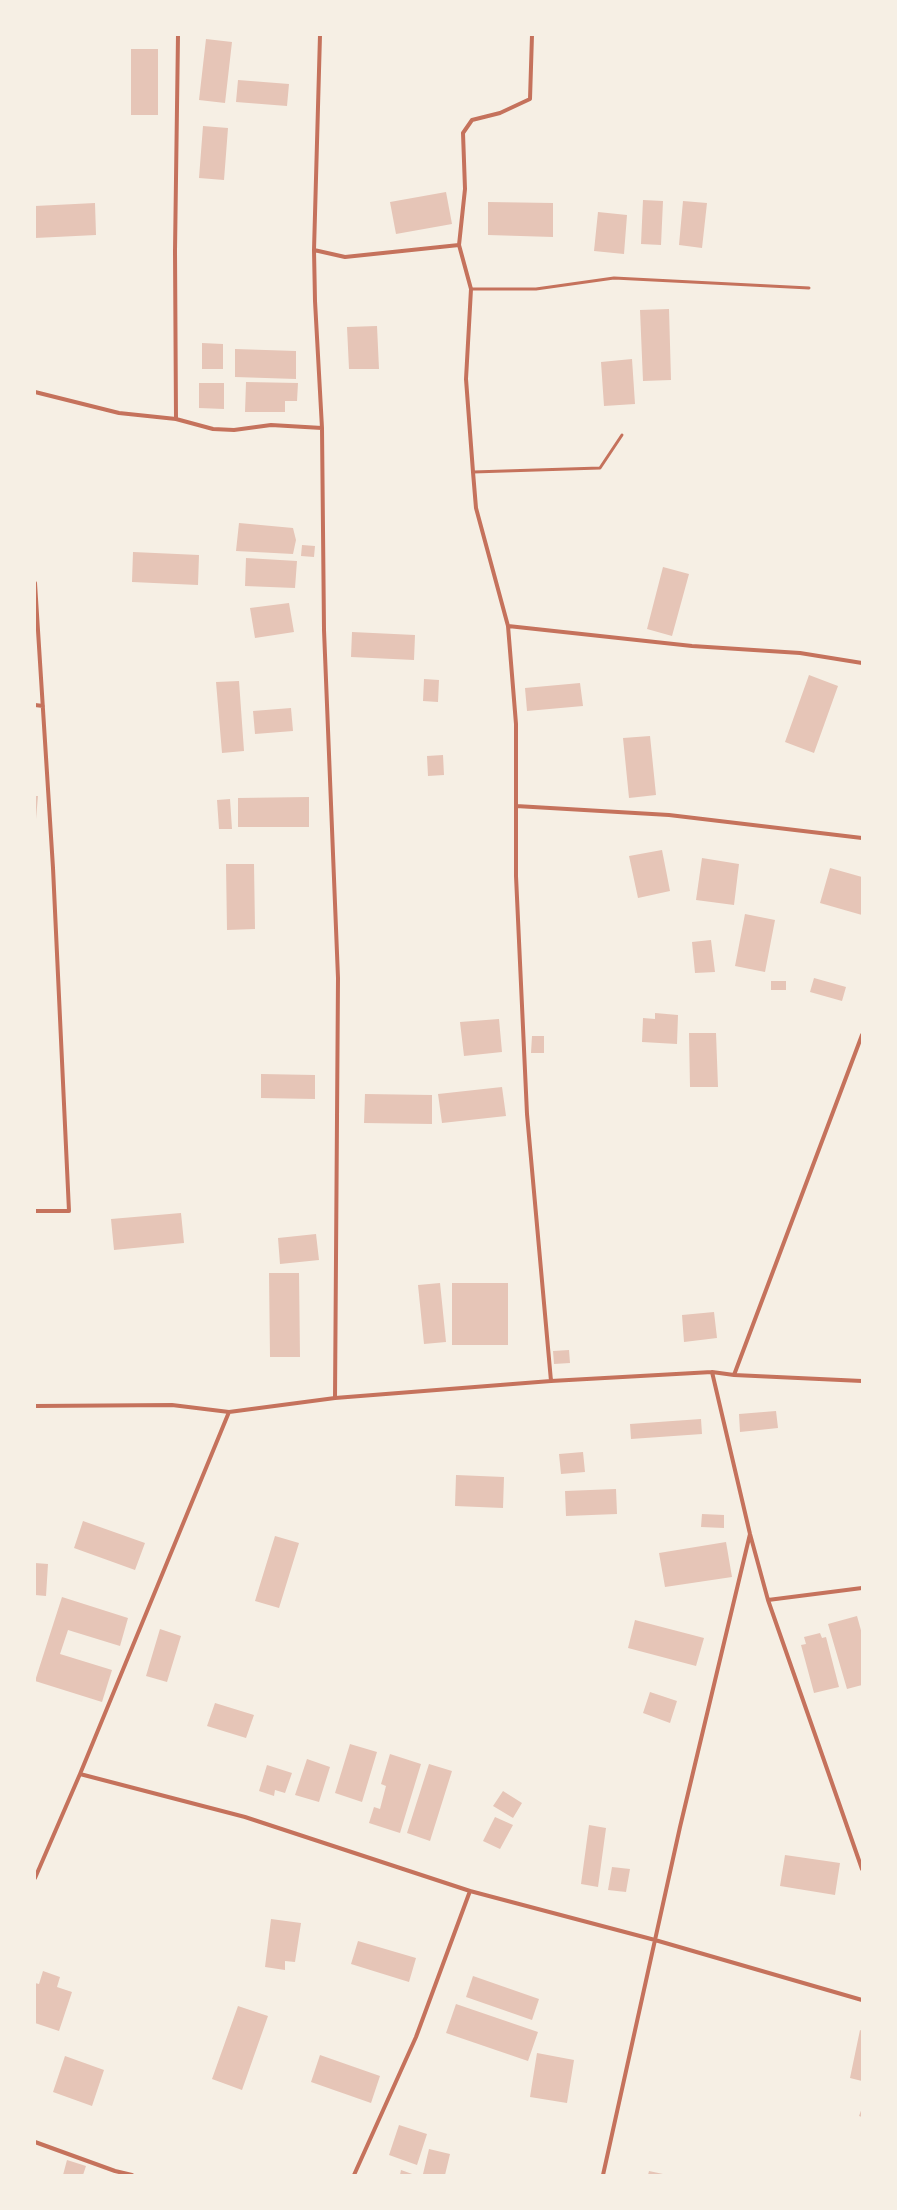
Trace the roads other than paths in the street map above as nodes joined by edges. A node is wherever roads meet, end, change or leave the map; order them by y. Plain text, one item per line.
1 (178, 35) edge
2 (320, 35) edge
3 (532, 35) edge
4 (459, 244) junction
5 (314, 250) junction
6 (809, 288) dead end
7 (471, 289) junction
8 (35, 392) edge
9 (176, 419) junction
10 (322, 428) junction
11 (622, 435) dead end
12 (473, 472) junction
13 (35, 583) edge
14 (508, 626) junction
15 (862, 663) edge
16 (35, 705) edge
17 (43, 706) junction
18 (516, 806) junction
19 (862, 838) edge
20 (862, 1035) edge
21 (35, 1210) edge
22 (712, 1372) junction
23 (734, 1375) junction
24 (551, 1381) junction
25 (862, 1382) edge
26 (335, 1398) junction
27 (35, 1406) edge
28 (229, 1412) junction
29 (750, 1534) junction
30 (862, 1588) edge
31 (768, 1600) junction
32 (80, 1774) junction
33 (862, 1869) edge
34 (35, 1878) edge
35 (470, 1891) junction
36 (655, 1940) junction
37 (862, 2000) edge
38 (35, 2142) edge
39 (132, 2175) edge
40 (354, 2175) edge
41 (603, 2175) edge

1 - 9 street
2 - 5 street
3 - 4 street
4 - 5 street
4 - 7 street
5 - 10 street
6 - 7 lane
7 - 12 street
8 - 9 street
9 - 10 street
10 - 26 street
11 - 12 lane
12 - 14 street
13 - 17 street
14 - 15 street
14 - 18 street
16 - 17 street
17 - 21 street
18 - 19 street
18 - 24 street
20 - 23 street
22 - 23 street
22 - 24 street
22 - 29 street
23 - 25 street
24 - 26 street
26 - 28 street
27 - 28 street
28 - 32 street
29 - 31 street
29 - 36 street
30 - 31 street
31 - 33 street
32 - 34 street
32 - 35 street
35 - 36 street
35 - 40 street
36 - 37 street
36 - 41 street
38 - 39 street

